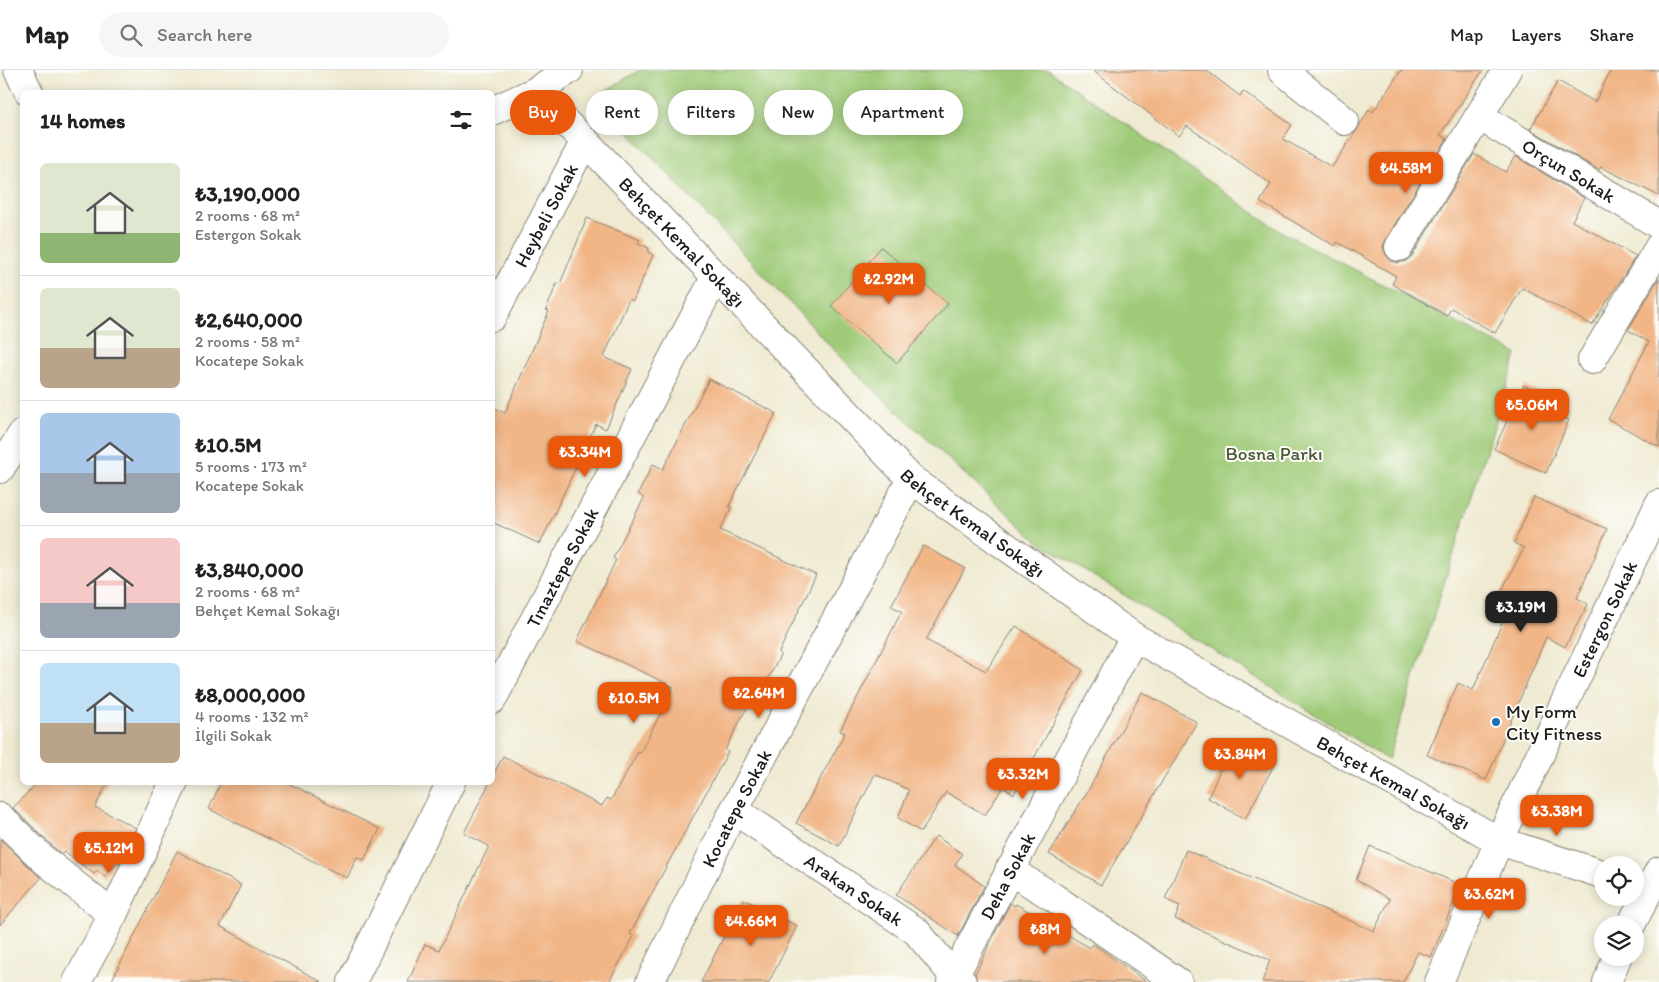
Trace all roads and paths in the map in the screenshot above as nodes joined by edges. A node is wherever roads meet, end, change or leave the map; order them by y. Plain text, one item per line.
1 (18, 70) edge
2 (569, 70) edge
3 (1282, 70) edge
4 (1507, 70) edge
5 (28, 90) edge
6 (537, 90) edge
7 (510, 103) edge
8 (495, 110) edge
9 (1479, 116) junction
10 (1345, 121) dead end
11 (576, 132) edge
12 (585, 141) junction
13 (1659, 225) edge
14 (1659, 247) edge
15 (1399, 248) dead end
16 (716, 276) junction
17 (495, 311) edge
18 (1592, 360) dead end
19 (20, 437) edge
20 (0, 469) edge
21 (911, 479) junction
22 (1659, 504) edge
23 (1134, 637) junction
24 (495, 694) edge
25 (173, 785) edge
26 (450, 785) edge
27 (734, 810) junction
28 (0, 817) edge
29 (1499, 841) junction
30 (1009, 870) junction
31 (1594, 871) edge
32 (1648, 882) edge
33 (113, 916) junction
34 (1635, 916) edge
35 (1614, 966) edge
36 (956, 980) edge
37 (77, 982) edge
38 (352, 982) edge
39 (650, 982) edge
40 (1178, 982) edge
41 (1439, 982) edge
42 (1607, 982) edge

1 - 5 street
2 - 6 street
3 - 10 street
4 - 9 street
7 - 8 street
9 - 13 street, Orçun Sokak
9 - 15 street
11 - 12 street, Behçet Kemal Sokağı
12 - 16 street, Behçet Kemal Sokağı
12 - 17 street, Heybeli Sokak
14 - 18 street
16 - 21 street, Behçet Kemal Sokağı
16 - 24 street, Tınaztepe Sokak
19 - 20 street
21 - 23 street, Behçet Kemal Sokağı
21 - 27 street, Kocatepe Sokak
22 - 29 street, Estergon Sokak
23 - 29 street, Behçet Kemal Sokağı
23 - 30 street, Deha Sokak
25 - 33 street
26 - 38 street
27 - 36 street, Arakan Sokak
27 - 39 street, Kocatepe Sokak
28 - 33 street
29 - 31 street, Behçet Kemal Sokağı
29 - 41 street, Estergon Sokak
30 - 36 street, Deha Sokak
30 - 40 street
32 - 34 street
33 - 37 street
35 - 42 street

